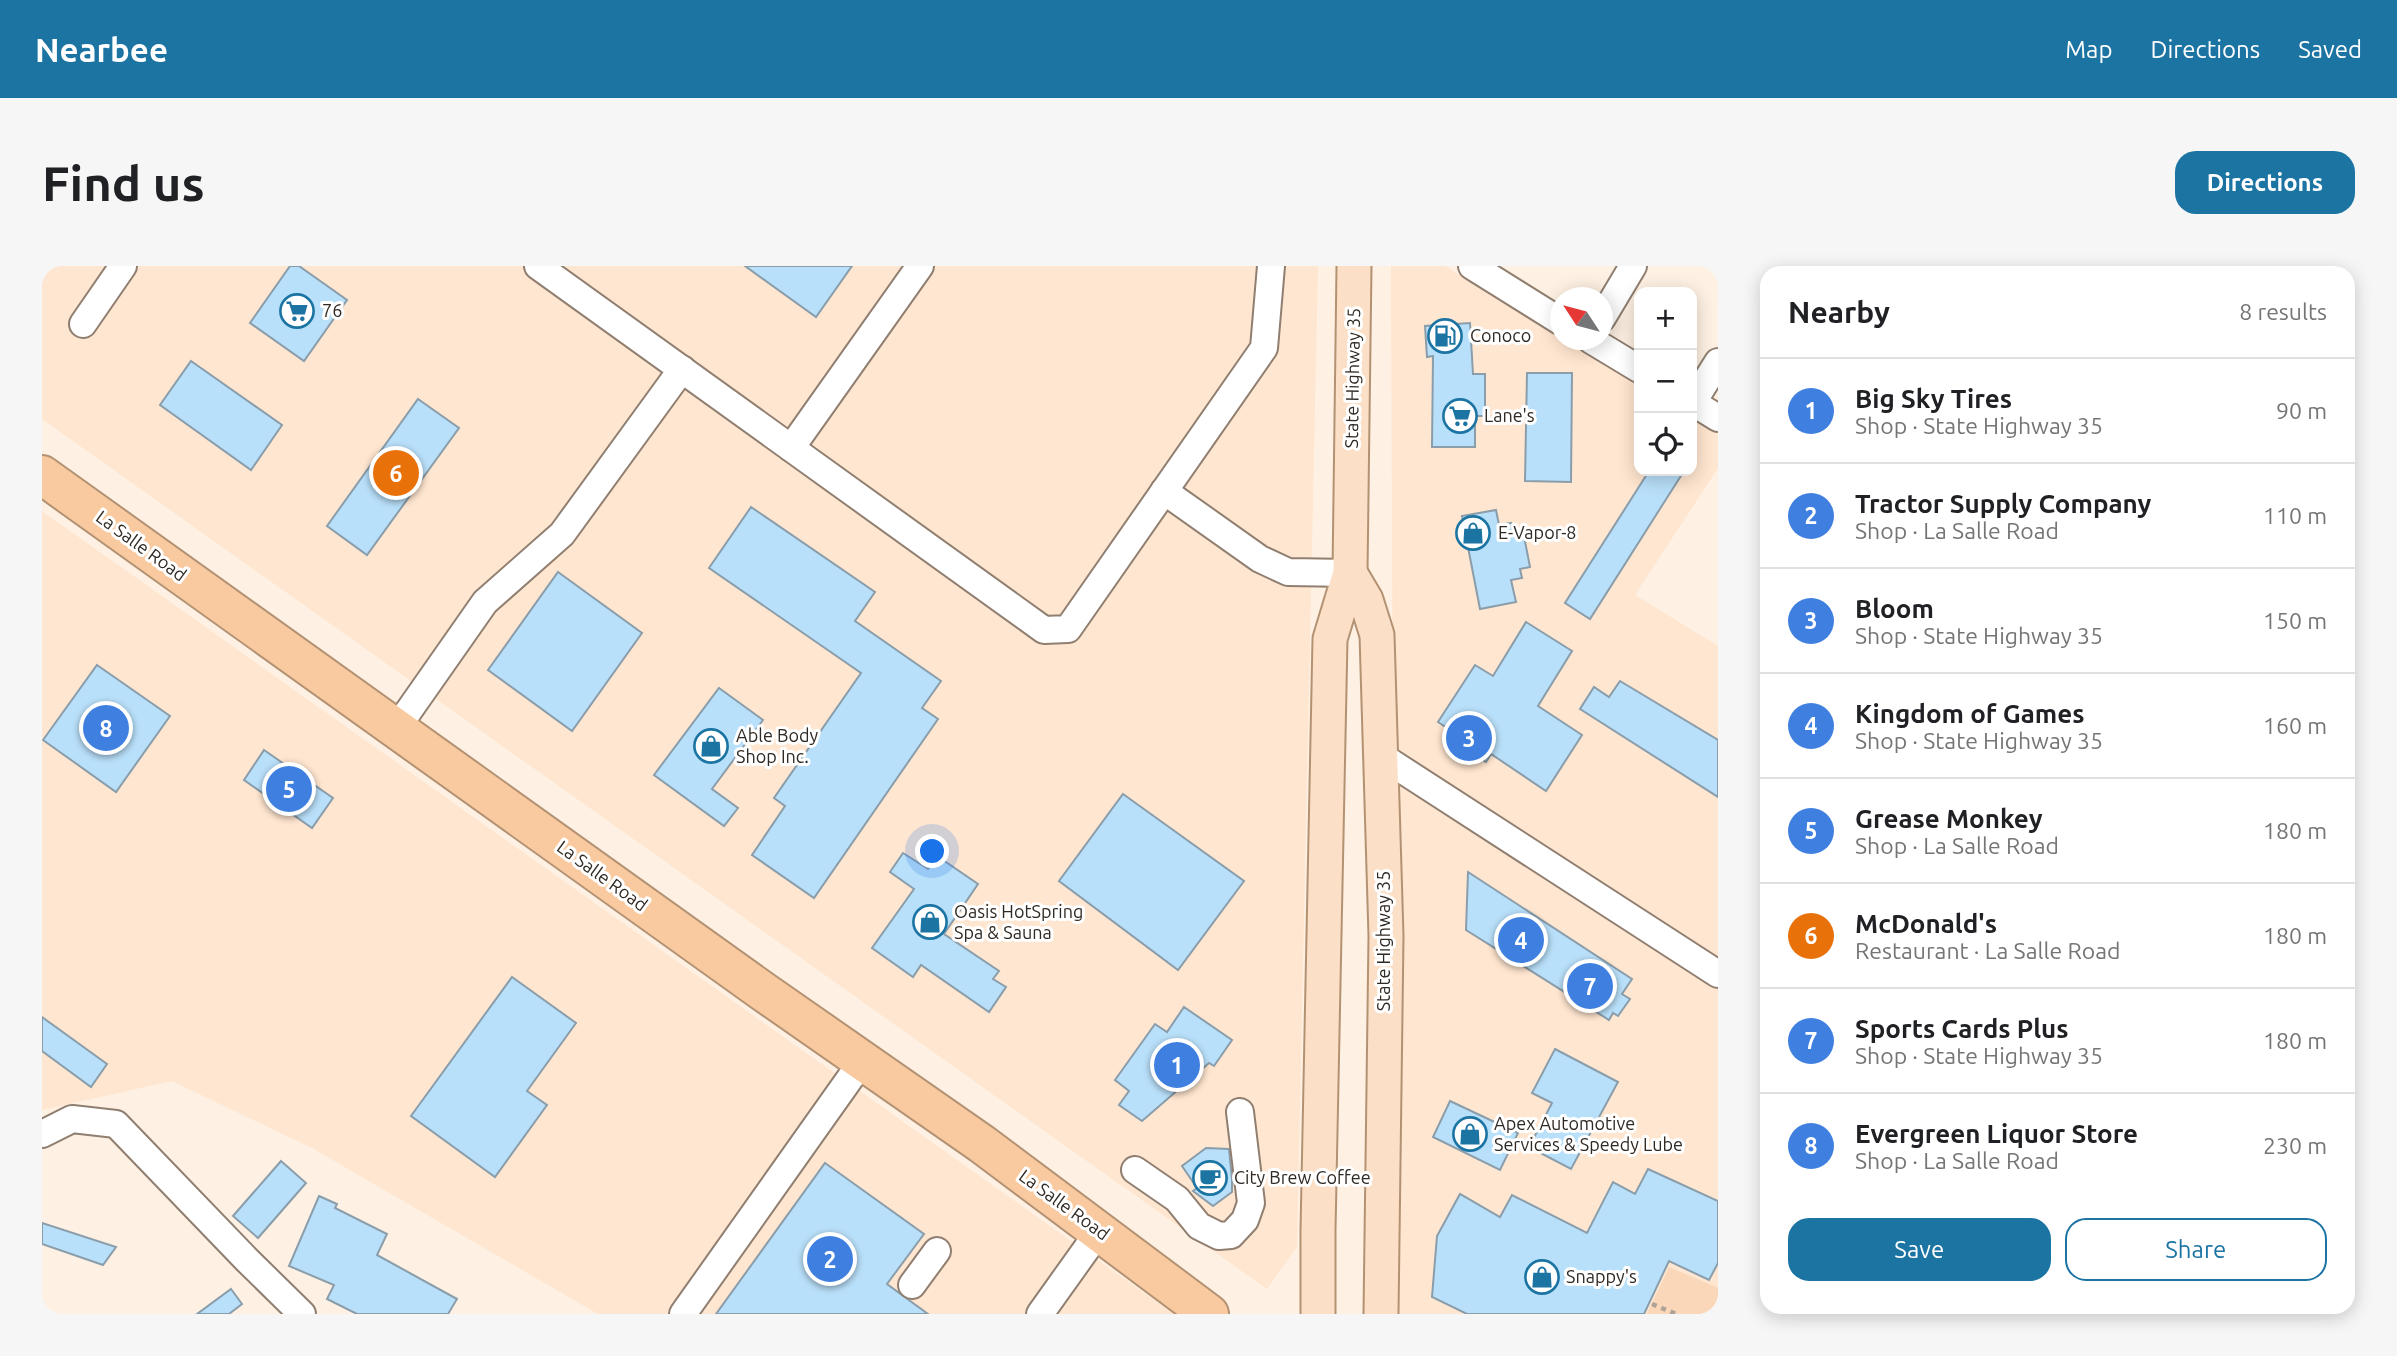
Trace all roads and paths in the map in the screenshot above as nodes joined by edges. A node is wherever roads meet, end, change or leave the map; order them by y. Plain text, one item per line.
1 (123, 266) edge
2 (538, 266) edge
3 (920, 266) edge
4 (1271, 266) edge
5 (1354, 266) edge
6 (1633, 266) edge
7 (1477, 267) edge
8 (1613, 300) edge
9 (1550, 314) edge
10 (83, 324) dead end
11 (1608, 350) edge
12 (1718, 362) edge
13 (1634, 366) edge
14 (682, 369) junction
15 (1697, 394) edge
16 (1697, 405) edge
17 (1718, 418) edge
18 (791, 448) junction
19 (42, 475) edge
20 (1164, 491) junction
21 (1350, 573) junction
22 (396, 729) junction
23 (1381, 756) junction
24 (1718, 974) edge
25 (863, 1060) junction
26 (1240, 1112) dead end
27 (42, 1134) edge
28 (1135, 1170) dead end
29 (1100, 1230) junction
30 (937, 1251) dead end
31 (1162, 1277) junction
32 (912, 1285) dead end
33 (1652, 1304) dead end
34 (302, 1314) edge
35 (684, 1314) edge
36 (1040, 1314) edge
37 (1180, 1314) edge
38 (1209, 1314) edge
39 (1318, 1314) edge
40 (1381, 1314) edge
41 (1676, 1314) edge

1 - 10 street
2 - 14 street
3 - 18 street
4 - 20 street
5 - 21 main road, State Highway 35
6 - 8 street
7 - 9 street
11 - 13 street
12 - 15 street
14 - 18 street
14 - 22 street
16 - 17 street
18 - 20 street
19 - 22 highway, La Salle Road
20 - 21 street
21 - 23 main road, State Highway 35
21 - 39 main road, State Highway 35
22 - 25 highway, La Salle Road
23 - 24 street
23 - 40 main road, State Highway 35
25 - 29 highway, La Salle Road
25 - 35 street
26 - 28 street
27 - 34 street
29 - 31 highway, La Salle Road
29 - 36 street
30 - 32 street
31 - 37 highway
31 - 38 highway, La Salle Road
33 - 41 path

